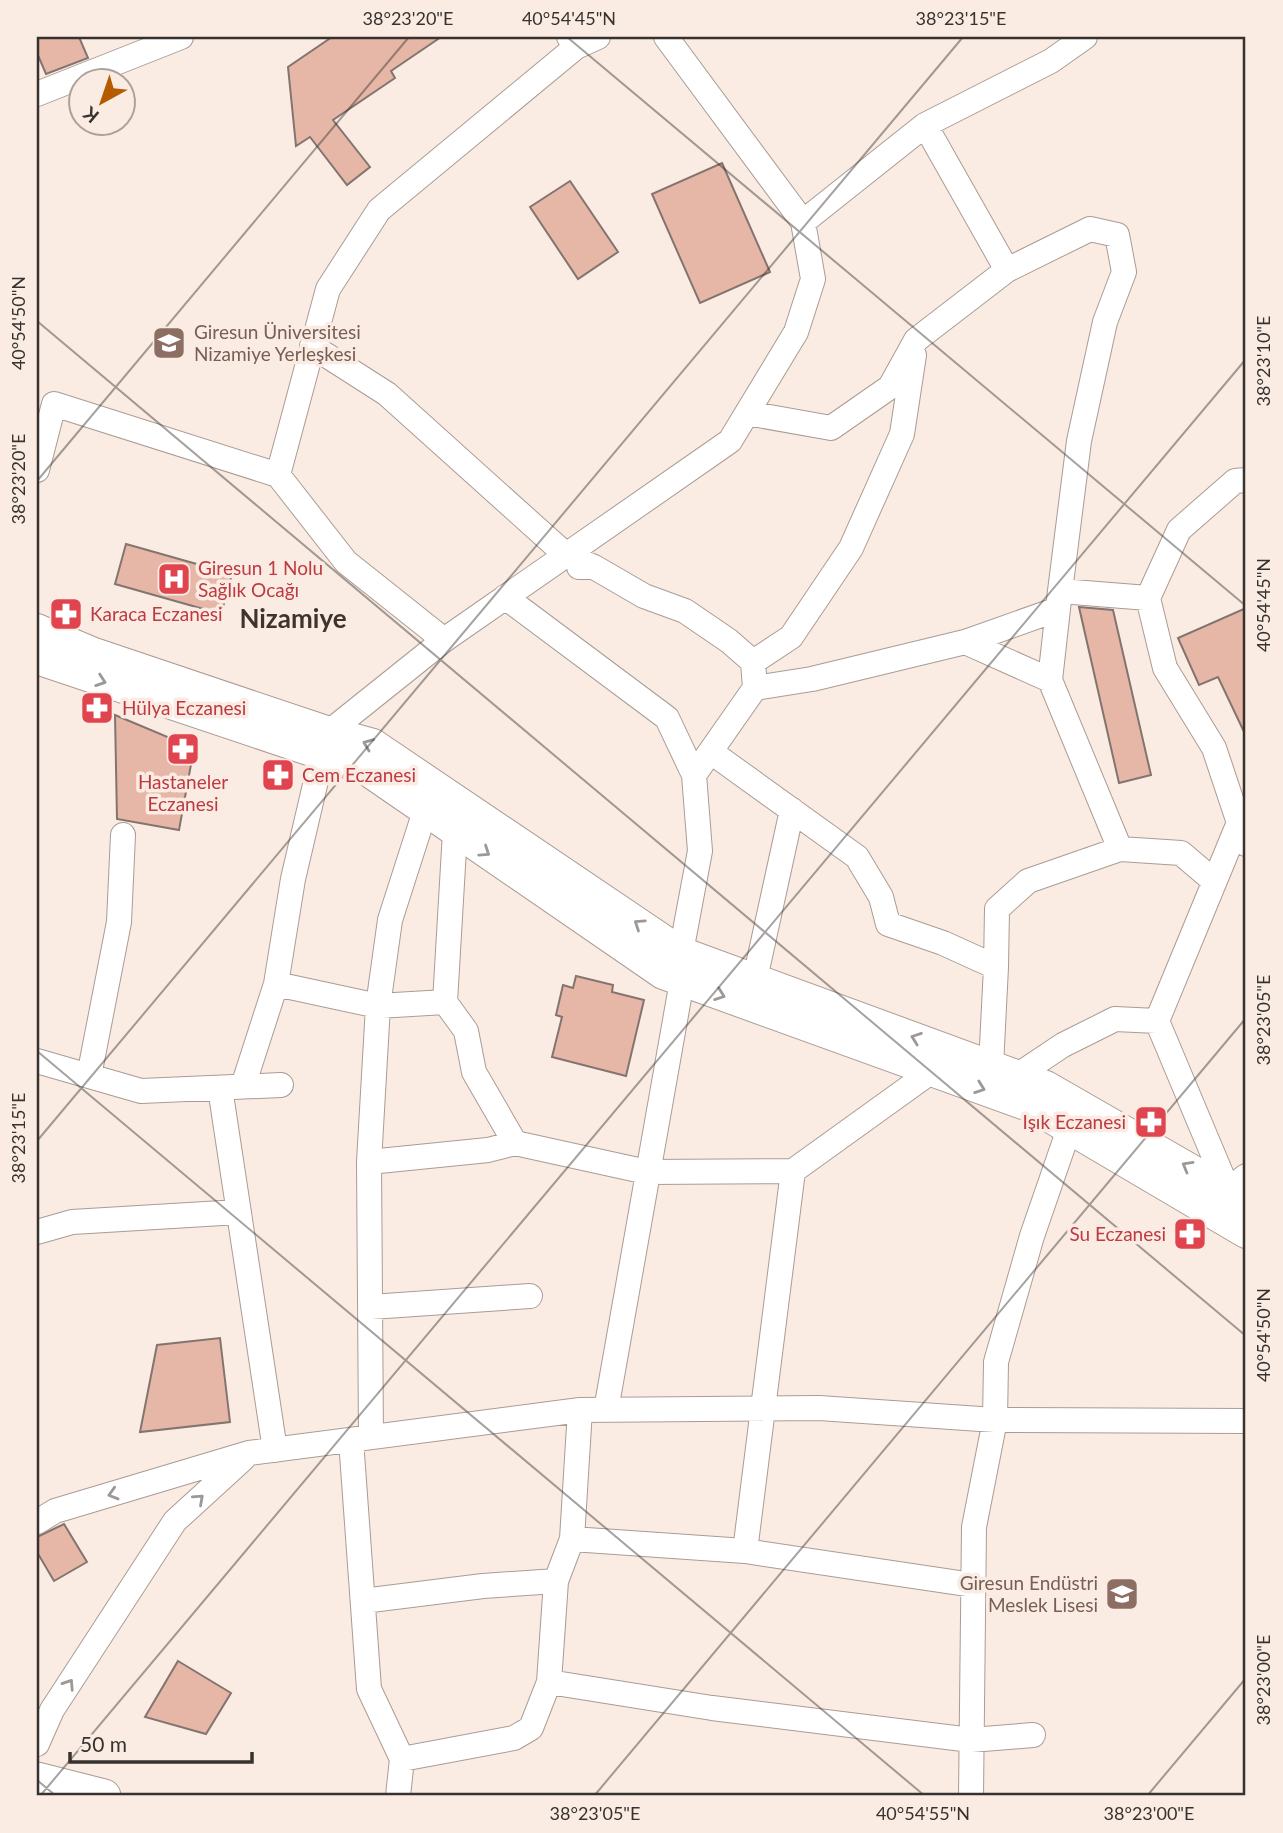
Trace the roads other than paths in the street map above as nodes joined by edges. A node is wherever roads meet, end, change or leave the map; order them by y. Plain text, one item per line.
1 (181, 37) edge
2 (598, 37) edge
3 (666, 37) edge
4 (1085, 37) edge
5 (572, 42) edge
6 (37, 94) edge
7 (925, 125) junction
8 (803, 222) junction
9 (1007, 270) junction
10 (916, 341) junction
11 (312, 346) junction
12 (747, 413) junction
13 (41, 434) edge
14 (37, 470) edge
15 (278, 475) junction
16 (1246, 480) edge
17 (558, 561) junction
18 (505, 597) junction
19 (1148, 598) junction
20 (1059, 600) junction
21 (37, 629) edge
22 (444, 640) junction
23 (965, 642) junction
24 (37, 659) edge
25 (753, 662) junction
26 (1050, 680) junction
27 (755, 688) junction
28 (326, 744) junction
29 (711, 752) junction
30 (694, 775) junction
31 (792, 810) junction
32 (425, 811) junction
33 (1243, 818) edge
34 (455, 832) junction
35 (123, 835) dead end
36 (1246, 844) edge
37 (1120, 849) junction
38 (1214, 881) junction
39 (682, 967) junction
40 (996, 967) junction
41 (755, 979) junction
42 (276, 984) junction
43 (445, 1002) junction
44 (378, 1006) junction
45 (1157, 1021) junction
46 (37, 1061) edge
47 (1005, 1070) junction
48 (932, 1071) junction
49 (89, 1076) junction
50 (281, 1085) dead end
51 (232, 1087) junction
52 (1069, 1129) junction
53 (515, 1143) junction
54 (369, 1162) junction
55 (793, 1171) junction
56 (647, 1172) junction
57 (1240, 1189) edge
58 (239, 1212) junction
59 (37, 1231) edge
60 (1246, 1233) edge
61 (530, 1296) dead end
62 (371, 1307) junction
63 (764, 1409) junction
64 (580, 1410) junction
65 (606, 1410) junction
66 (995, 1420) junction
67 (1246, 1421) edge
68 (361, 1438) junction
69 (275, 1450) junction
70 (249, 1453) junction
71 (37, 1522) edge
72 (572, 1539) junction
73 (745, 1551) junction
74 (556, 1581) junction
75 (973, 1585) junction
76 (363, 1601) junction
77 (549, 1682) junction
78 (1033, 1735) dead end
79 (971, 1740) junction
80 (37, 1744) edge
81 (402, 1759) junction
82 (37, 1779) edge
83 (104, 1796) edge
84 (398, 1796) edge
85 (971, 1796) edge

1 - 6 street
2 - 5 street
3 - 8 street
4 - 7 street
5 - 11 street
7 - 8 street
7 - 9 street
8 - 12 street
9 - 10 street
9 - 20 street
10 - 12 street
10 - 25 street
11 - 15 street
11 - 17 street
12 - 17 street
13 - 14 street
13 - 15 street
15 - 22 street
16 - 19 street
17 - 18 street
17 - 25 street
18 - 22 street
18 - 30 street
19 - 20 street
19 - 33 street
20 - 23 street
20 - 26 street
21 - 28 street
22 - 28 street
23 - 26 street
23 - 27 street
24 -> 28 street
25 - 27 street
26 - 37 street
27 - 29 street
28 - 32 street
39 -> 28 street
28 - 42 street
29 - 30 street
29 - 31 street
30 - 39 street
31 - 40 street
31 - 41 street
32 - 34 street
32 - 44 street
33 - 36 street
33 - 38 street
34 -> 39 street
34 - 43 street
35 - 49 street
37 - 38 street
37 - 40 street
38 - 45 street
39 - 41 street
39 -> 48 street
39 - 56 street
40 - 47 street
47 -> 41 street
42 - 44 street
42 - 51 street
43 - 44 street
43 - 53 street
44 - 54 street
45 - 47 street
45 - 57 street
46 - 49 street
57 -> 47 street
48 -> 52 street
48 - 55 street
49 - 51 street
50 - 51 street
51 - 58 street
52 - 60 street
52 - 66 street
53 - 54 street
53 - 56 street
54 - 62 street
55 - 56 street
55 - 63 street
56 - 65 street
58 - 59 street
58 - 69 street
61 - 62 street
62 - 68 street
63 - 65 street
63 - 66 street
63 - 73 street
64 - 65 street
64 - 68 street
64 - 72 street
66 - 67 street
66 - 75 street
68 - 69 street
68 - 76 street
69 - 70 street
70 -> 71 street
80 -> 70 street
72 - 73 street
72 - 74 street
73 - 75 street
74 - 76 street
74 - 77 street
75 - 79 street
76 - 81 street
77 - 79 street
77 - 81 street
78 - 79 street
79 - 85 street
81 - 84 street
82 - 83 main road

